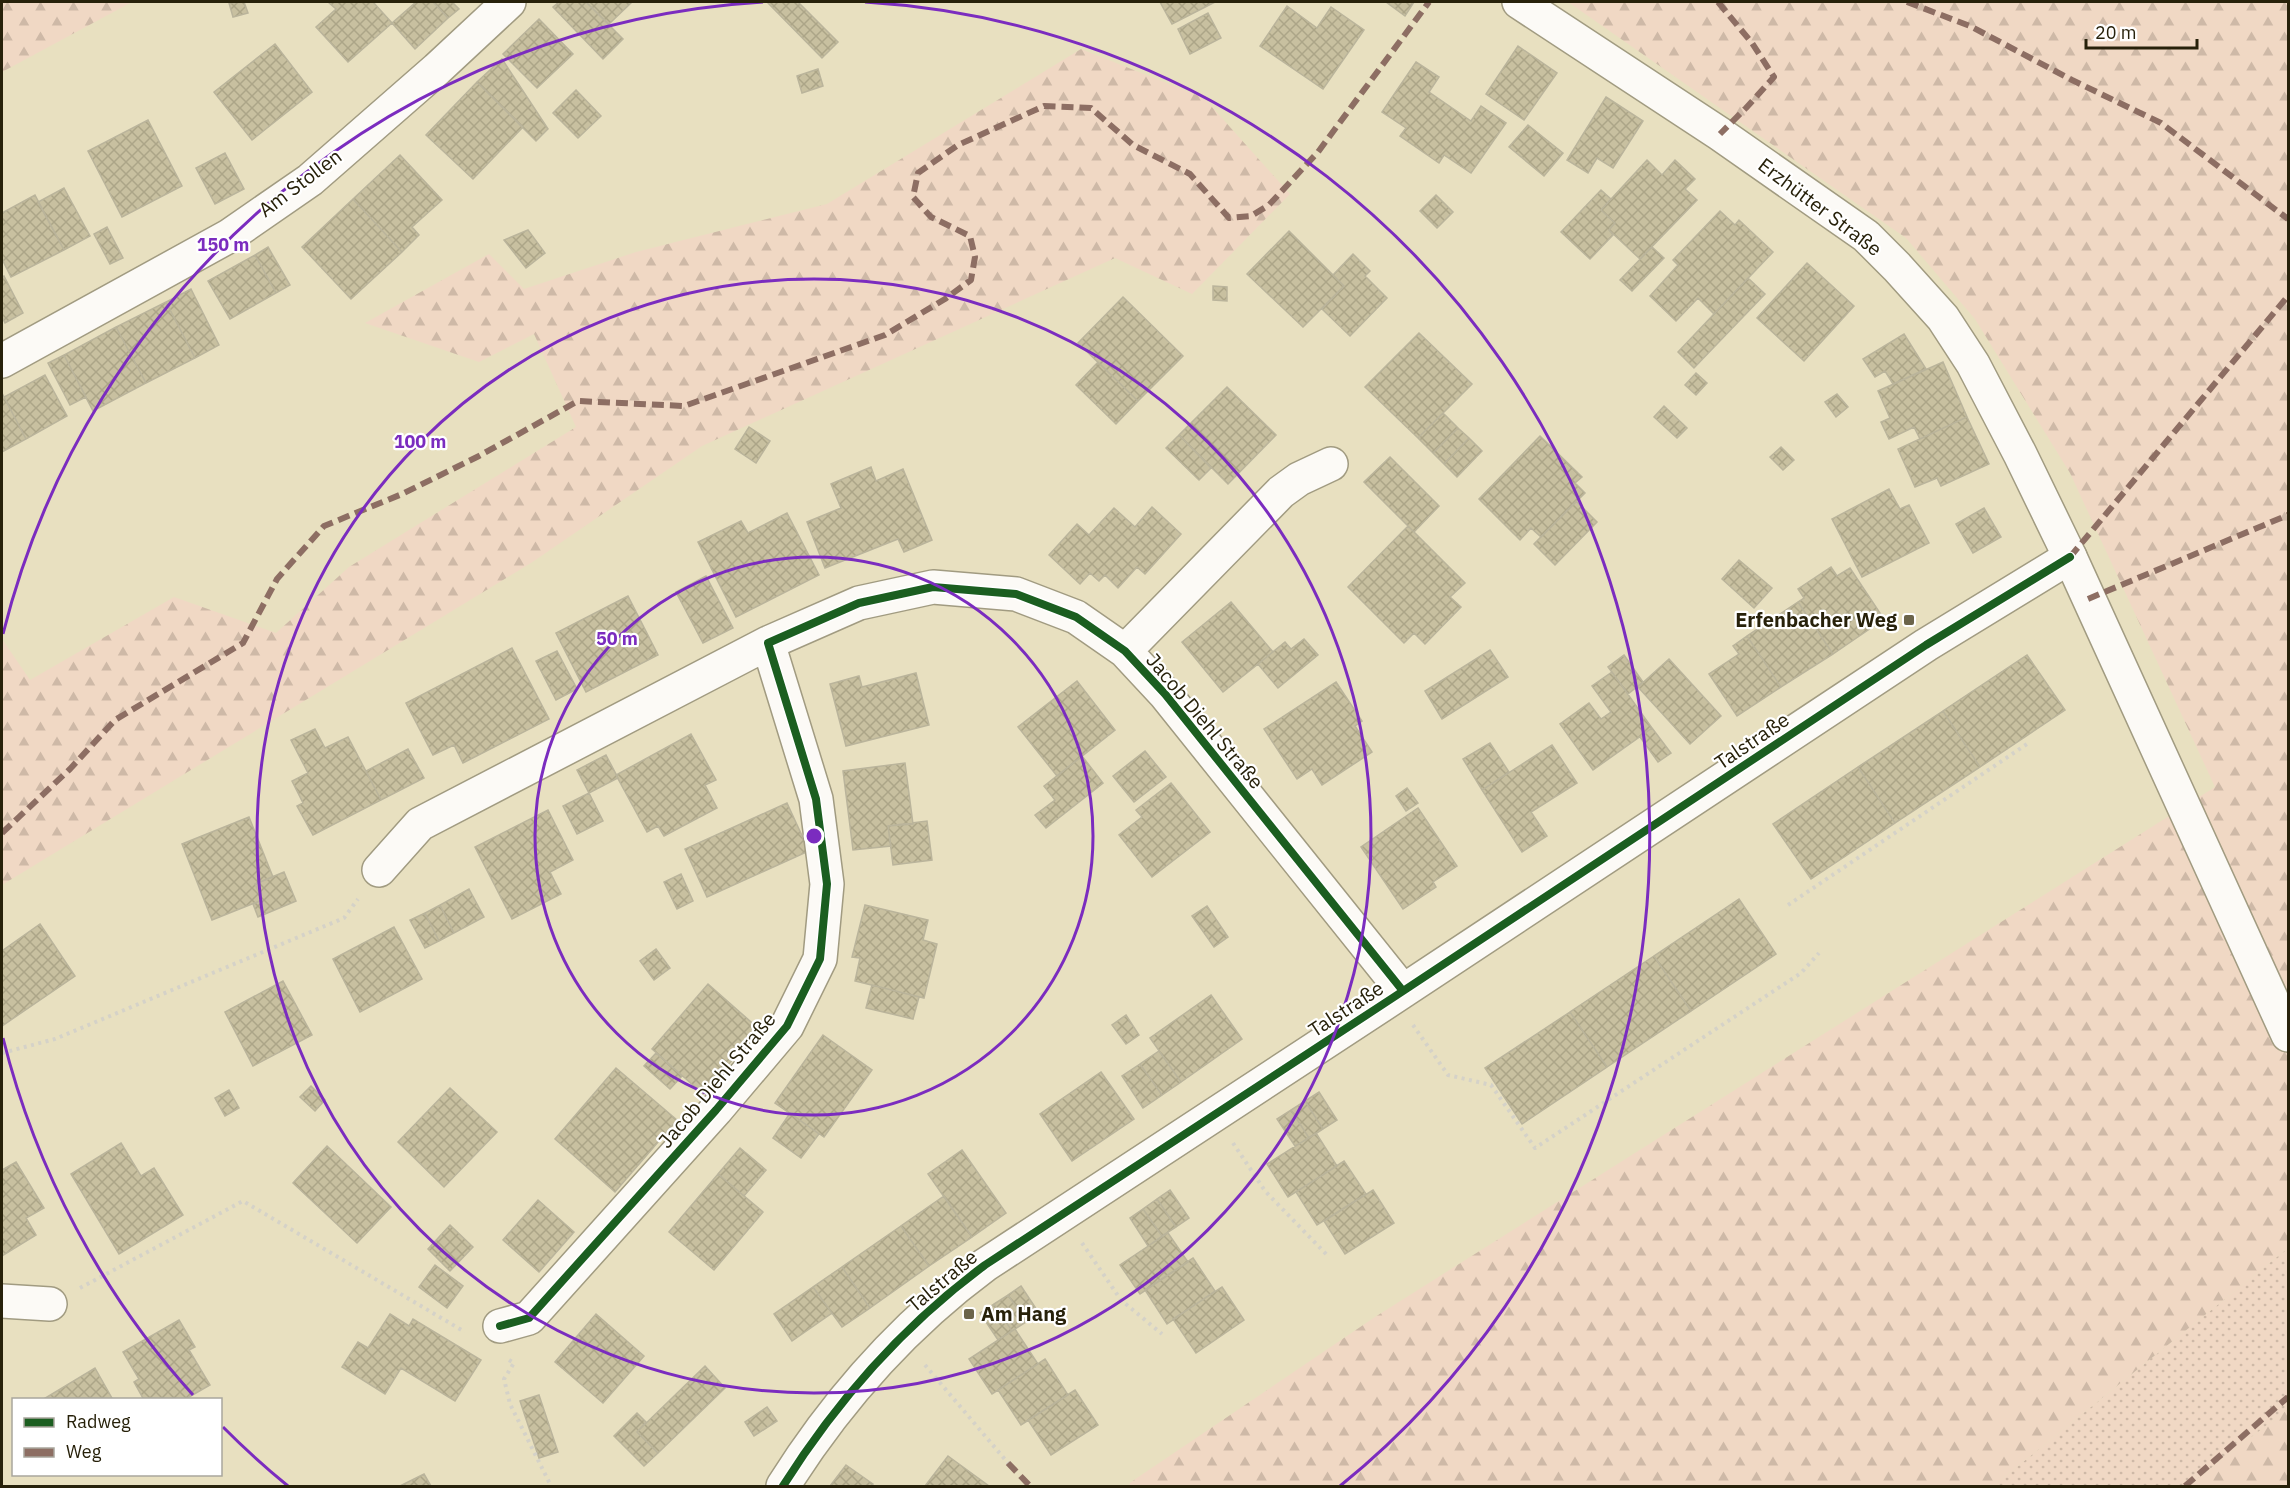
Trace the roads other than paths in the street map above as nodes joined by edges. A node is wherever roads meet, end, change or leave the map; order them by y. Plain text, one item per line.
1 (508, 2) edge
2 (1519, 2) edge
3 (2, 361) edge
4 (1331, 464) dead end
5 (2070, 557) junction
6 (768, 643) junction
7 (1125, 651) junction
8 (378, 870) dead end
9 (1403, 991) junction
10 (2289, 1035) edge
11 (2, 1301) edge
12 (50, 1304) dead end
13 (500, 1326) dead end
14 (783, 1486) edge

1 - 3 street, Am Stollen
2 - 5 street, Erzhütter Straße
4 - 7 street, Jacob Diehl Straße
5 - 9 street, Talstraße
5 - 10 street, Erzhütter Straße
6 - 7 street, Jacob Diehl Straße
6 - 8 street, Jacob Diehl Straße
6 - 13 street, Jacob Diehl Straße
7 - 9 street, Jacob Diehl Straße
9 - 14 street, Talstraße
11 - 12 street

